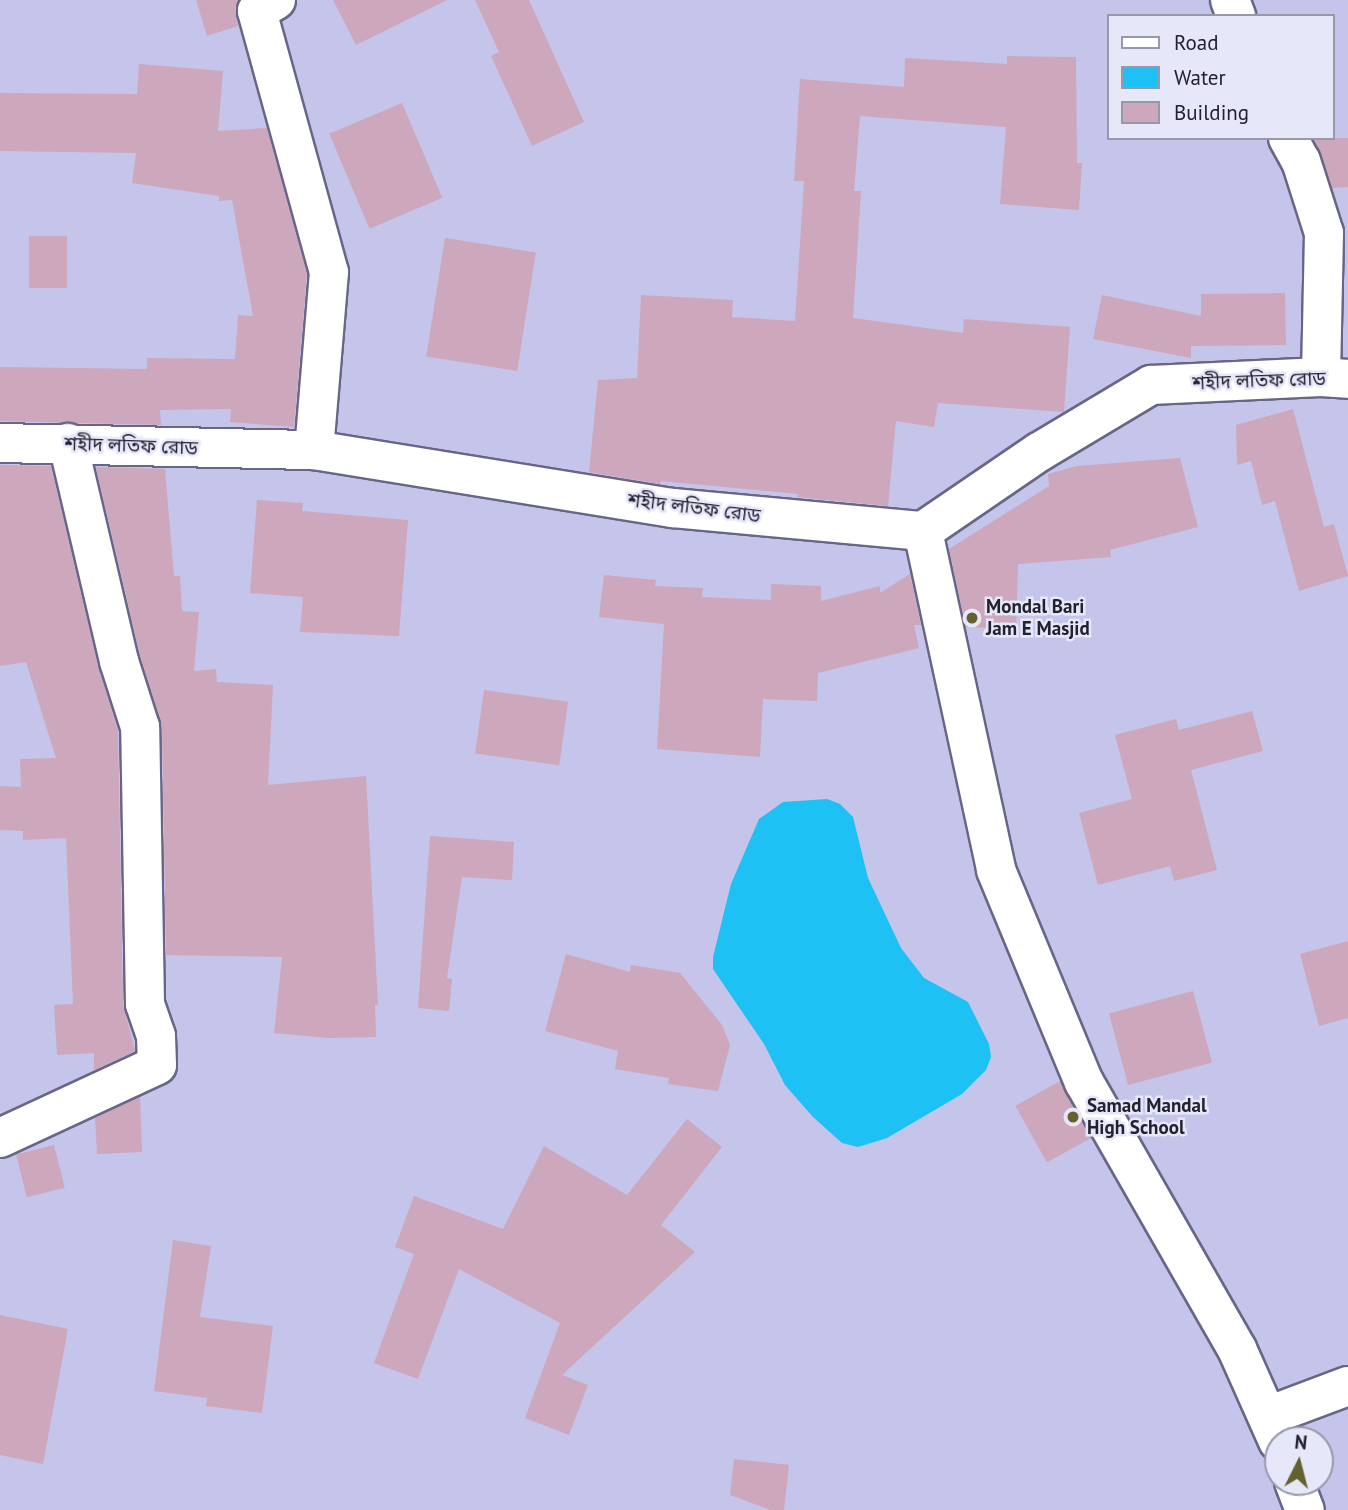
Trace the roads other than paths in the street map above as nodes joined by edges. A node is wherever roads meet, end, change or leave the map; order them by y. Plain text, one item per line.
1 (276, 0) edge
2 (1289, 140) edge
3 (1335, 378) edge
4 (0, 443) edge
5 (68, 443) junction
6 (314, 450) junction
7 (923, 531) junction
8 (0, 1138) edge
9 (1348, 1385) edge
10 (1272, 1426) edge
11 (1278, 1426) edge

1 - 6 street
2 - 3 street
3 - 7 street, শহীদ লতিফ রোড
4 - 5 street, শহীদ লতিফ রোড
5 - 6 street, শহীদ লতিফ রোড
5 - 8 street
6 - 7 street, শহীদ লতিফ রোড
7 - 10 street
9 - 11 street

